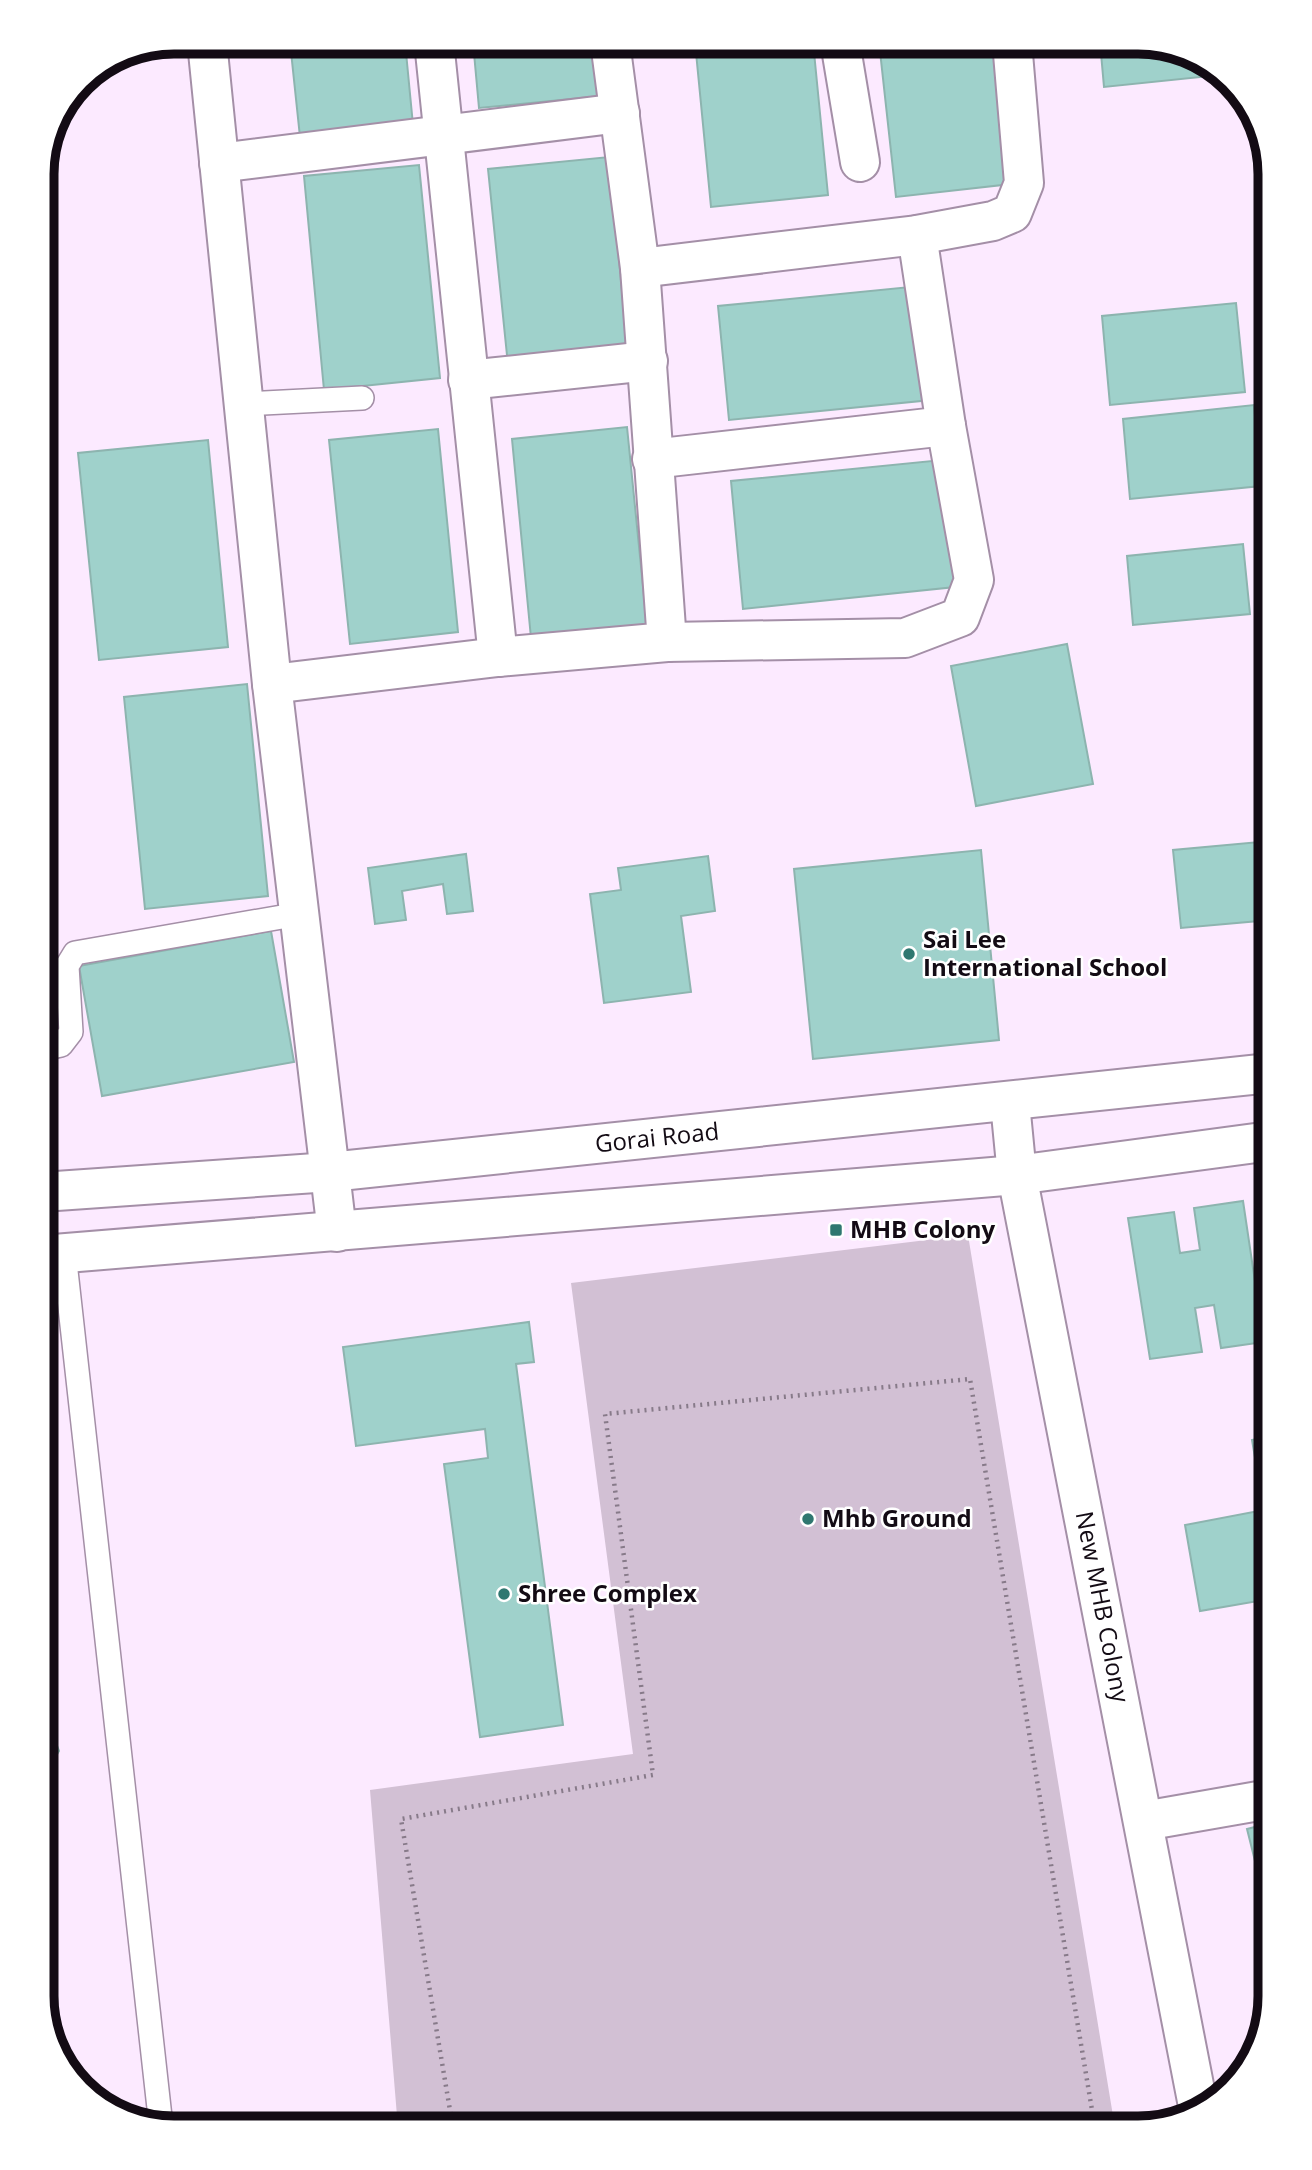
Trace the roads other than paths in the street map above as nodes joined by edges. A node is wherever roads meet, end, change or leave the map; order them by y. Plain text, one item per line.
1 (208, 54) edge
2 (435, 54) edge
3 (612, 54) edge
4 (842, 55) edge
5 (1013, 55) edge
6 (620, 113) junction
7 (444, 135) junction
8 (860, 162) dead end
9 (219, 163) junction
10 (917, 235) junction
11 (640, 268) junction
12 (648, 361) junction
13 (468, 380) junction
14 (362, 398) dead end
15 (244, 404) junction
16 (946, 426) junction
17 (652, 460) junction
18 (667, 642) junction
19 (498, 657) junction
20 (272, 684) junction
21 (299, 914) junction
22 (55, 1046) edge
23 (1258, 1074) edge
24 (1010, 1102) junction
25 (1258, 1143) edge
26 (330, 1172) junction
27 (1017, 1175) junction
28 (54, 1191) edge
29 (337, 1232) junction
30 (54, 1254) edge
31 (54, 1265) edge
32 (1258, 1801) edge
33 (1144, 1821) junction
34 (1197, 2100) edge
35 (160, 2114) edge

1 - 9 street
2 - 7 street
3 - 6 street
4 - 8 street
5 - 10 street
6 - 7 street
6 - 11 street
7 - 9 street
7 - 13 street
9 - 15 street
10 - 11 street
10 - 16 street
11 - 12 street
12 - 13 street
12 - 17 street
13 - 19 street
14 - 15 lane
15 - 20 street
16 - 17 street
16 - 18 street
17 - 18 street
18 - 19 street
19 - 20 street
20 - 21 street
21 - 22 lane
21 - 26 street
23 - 24 street, Gorai Road
24 - 26 street, Gorai Road
24 - 27 street, New MHB Colony
25 - 27 street
26 - 28 street, Gorai Road
26 - 29 street
27 - 29 street
27 - 33 street, New MHB Colony
29 - 30 street
31 - 35 lane
32 - 33 street
33 - 34 street, New MHB Colony

